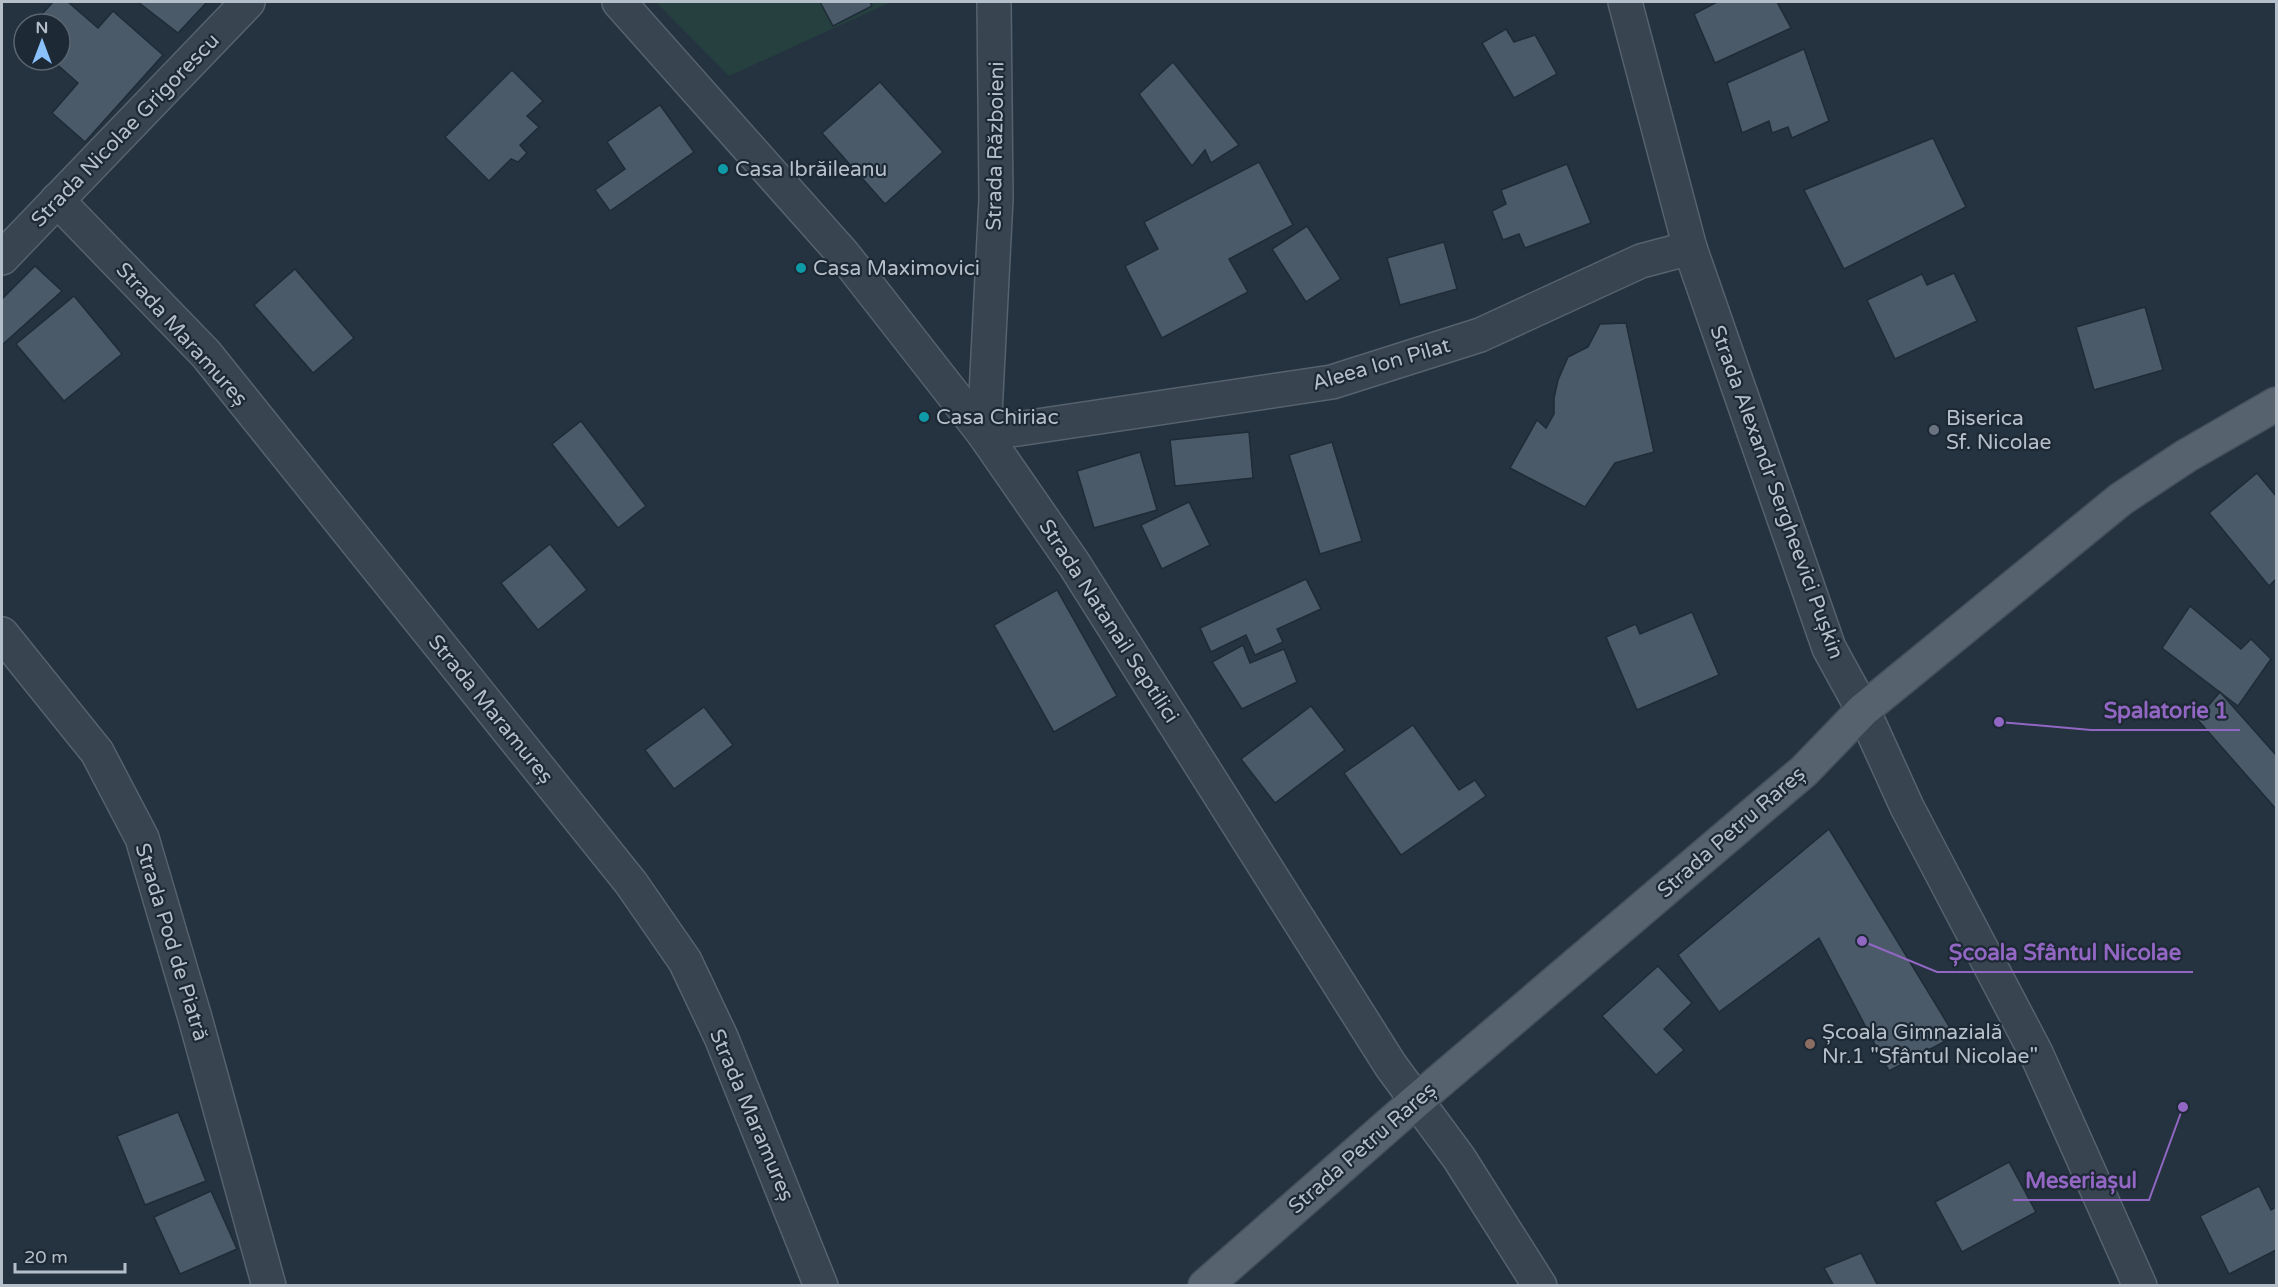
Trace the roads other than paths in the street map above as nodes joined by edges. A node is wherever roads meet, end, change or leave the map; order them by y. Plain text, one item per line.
1 (248, 2) edge
2 (619, 2) edge
3 (994, 2) edge
4 (1625, 2) edge
5 (57, 200) junction
6 (1690, 248) junction
7 (2, 258) edge
8 (2277, 404) edge
9 (984, 434) junction
10 (2, 634) edge
11 (1863, 710) junction
12 (1415, 1102) junction
13 (268, 1286) edge
14 (821, 1286) edge
15 (1205, 1286) edge
16 (1540, 1286) edge
17 (2140, 1286) edge

1 - 5 street, Strada Nicolae Grigorescu
2 - 9 street, Strada Natanail Septilici
3 - 9 street, Strada Războieni
4 - 6 street, Strada Alexandr Sergheevici Pușkin
5 - 7 street, Strada Nicolae Grigorescu
5 - 14 street, Strada Maramureș
6 - 9 street, Aleea Ion Pilat
6 - 11 street, Strada Alexandr Sergheevici Pușkin
8 - 11 main road, Strada Petru Rareș
9 - 12 street, Strada Natanail Septilici
10 - 13 street, Strada Pod de Piatră
11 - 12 main road, Strada Petru Rareș
11 - 17 street, Strada Alexandr Sergheevici Pușkin
12 - 15 main road, Strada Petru Rareș
12 - 16 street, Strada Natanail Septilici

